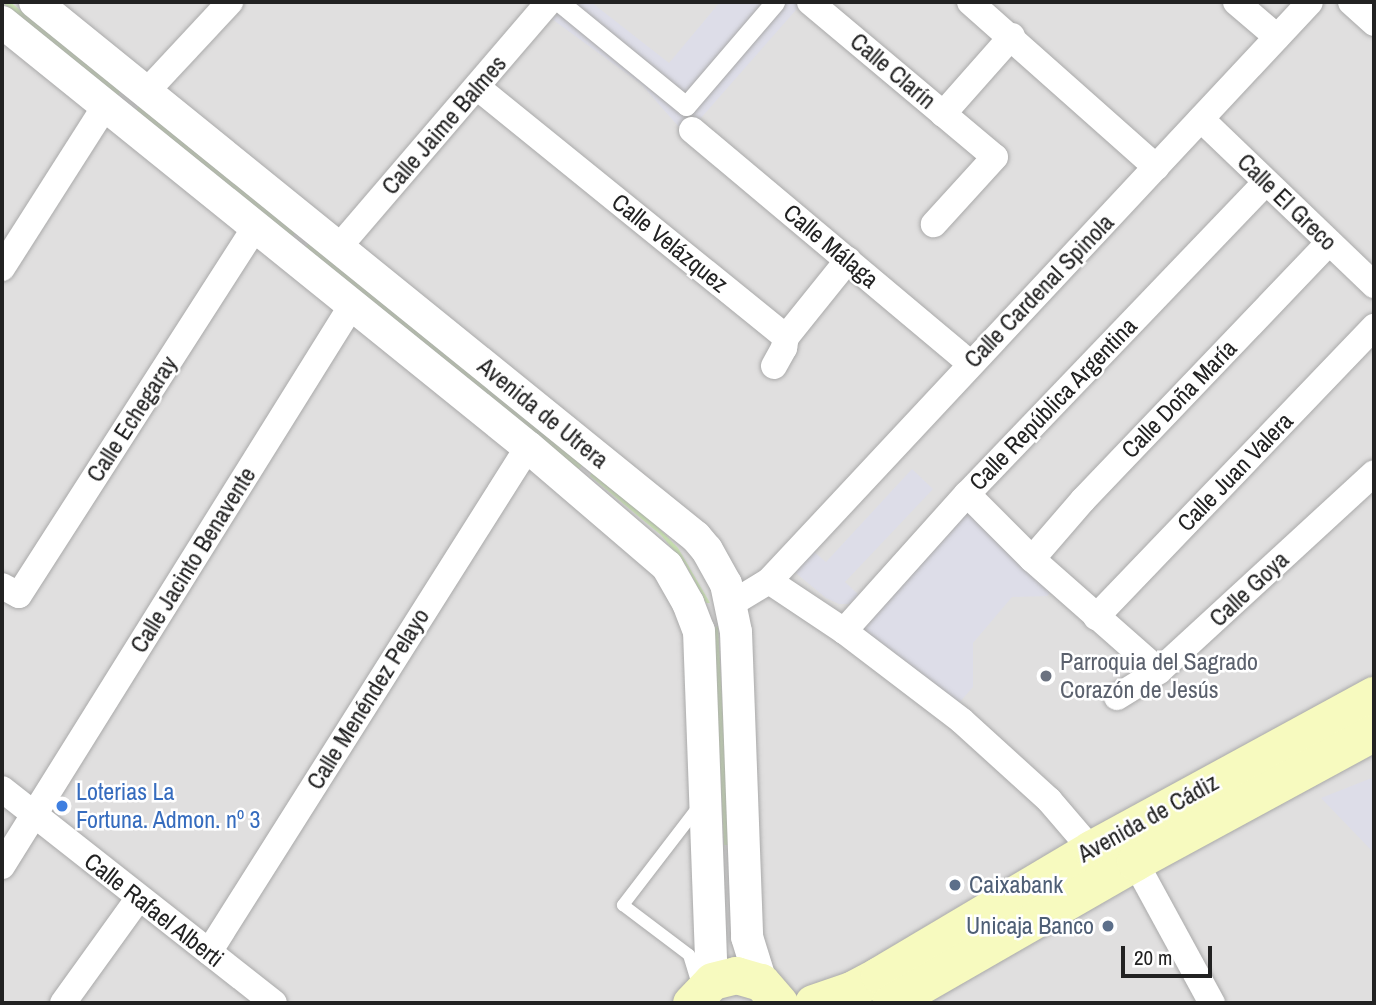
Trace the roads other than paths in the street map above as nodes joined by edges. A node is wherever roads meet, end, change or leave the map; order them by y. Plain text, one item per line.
1 (35, 2) edge
2 (230, 2) edge
3 (549, 2) edge
4 (559, 2) edge
5 (775, 2) edge
6 (810, 2) edge
7 (970, 2) edge
8 (1236, 2) edge
9 (1310, 2) edge
10 (1351, 2) edge
11 (2, 22) edge
12 (1374, 23) edge
13 (1012, 36) junction
14 (1277, 37) junction
15 (477, 87) junction
16 (147, 91) junction
17 (106, 105) junction
18 (943, 114) junction
19 (1202, 119) junction
20 (692, 130) dead end
21 (1156, 167) junction
22 (1266, 182) junction
23 (934, 224) dead end
24 (255, 226) junction
25 (1329, 243) junction
26 (338, 247) junction
27 (848, 260) junction
28 (2, 268) edge
29 (1374, 285) edge
30 (352, 304) junction
31 (1374, 327) edge
32 (786, 337) junction
33 (970, 363) junction
34 (774, 366) dead end
35 (528, 447) junction
36 (1374, 473) edge
37 (967, 494) junction
38 (1032, 559) junction
39 (768, 581) junction
40 (2, 586) edge
41 (731, 604) junction
42 (1096, 617) junction
43 (845, 631) junction
44 (1159, 671) junction
45 (1374, 695) edge
46 (1117, 697) dead end
47 (1374, 732) edge
48 (2, 789) edge
49 (706, 797) junction
50 (34, 815) junction
51 (1091, 849) junction
52 (1135, 862) junction
53 (2, 866) edge
54 (138, 899) junction
55 (209, 952) junction
56 (701, 991) edge
57 (770, 993) edge
58 (64, 1003) edge
59 (274, 1003) edge
60 (813, 1003) edge
61 (890, 1003) edge
62 (1212, 1003) edge

1 - 16 street, Avenida de Utrera
2 - 16 street
3 - 15 street, Calle Jaime Balmes
4 - 5 street
6 - 18 street, Calle Clarín
7 - 13 street
8 - 14 street
9 - 14 street, Calle Cardenal Spinola
10 - 12 street
11 - 17 street, Avenida de Utrera
13 - 18 street, Calle Clarín
13 - 21 street
14 - 19 street, Calle Cardenal Spinola
15 - 26 street, Calle Jaime Balmes
15 - 32 street, Calle Velázquez
16 - 26 street, Avenida de Utrera
17 - 24 street, Avenida de Utrera
17 - 28 street
18 - 23 street, Calle Clarín
19 - 21 street, Calle Cardenal Spinola
19 - 22 street, Calle El Greco
20 - 27 street, Calle Málaga
21 - 33 street, Calle Cardenal Spinola
22 - 25 street, Calle El Greco
22 - 37 street, Calle República Argentina
24 - 30 street, Avenida de Utrera
24 - 40 street, Calle Echegaray
25 - 29 street, Calle El Greco
25 - 38 street, Calle Doña María
26 - 41 street, Avenida de Utrera
27 - 32 street
27 - 33 street, Calle Málaga
30 - 35 street, Avenida de Utrera
30 - 50 street, Calle Jacinto Benavente
31 - 42 street, Calle Juan Valera
32 - 34 street
33 - 39 street, Calle Cardenal Spinola
35 - 49 street, Avenida de Utrera
35 - 55 street, Calle Menéndez Pelayo
36 - 44 street, Calle Goya
37 - 38 street
37 - 43 street, Calle República Argentina
38 - 42 street
39 - 41 street, Calle Cardenal Spinola
39 - 43 street
41 - 57 street, Avenida de Utrera
42 - 44 street
43 - 51 street
44 - 46 street, Calle Goya
45 - 51 main road, Avenida de Cádiz
47 - 52 main road, Avenida de Cádiz
48 - 50 street, Calle Rafael Alberti
49 - 56 street, Avenida de Utrera
49 - 56 lane
50 - 53 street, Calle Jacinto Benavente
50 - 54 street, Calle Rafael Alberti
51 - 52 street
51 - 60 main road, Avenida de Cádiz
52 - 61 main road, Avenida de Cádiz
52 - 62 street
54 - 55 street, Calle Rafael Alberti
54 - 58 street
55 - 59 street, Calle Rafael Alberti
56 - 57 main road

